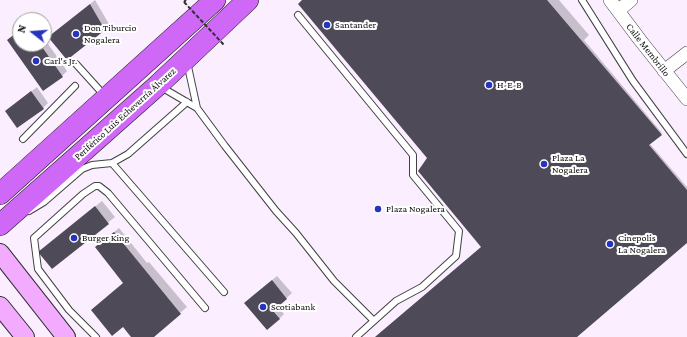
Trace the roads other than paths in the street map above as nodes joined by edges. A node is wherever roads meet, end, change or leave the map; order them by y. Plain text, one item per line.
1 (214, 0) edge
2 (248, 0) edge
3 (582, 0) edge
4 (631, 0) edge
5 (614, 5) edge
6 (298, 16) dead end
7 (162, 47) junction
8 (687, 53) edge
9 (186, 58) junction
10 (76, 64) dead end
11 (664, 71) junction
12 (158, 85) junction
13 (75, 86) dead end
14 (106, 98) junction
15 (687, 99) edge
16 (187, 102) junction
17 (197, 108) junction
18 (23, 139) dead end
19 (687, 154) edge
20 (112, 163) junction
21 (0, 194) edge
22 (6, 220) edge
23 (0, 253) edge
24 (224, 292) dead end
25 (0, 306) edge
26 (205, 308) dead end
27 (374, 321) junction
28 (25, 337) edge
29 (66, 337) edge
30 (96, 337) edge
31 (356, 337) edge

1 - 7 main road
2 - 9 main road, Periférico Luis Echeverría Álvarez
3 - 19 lane
4 - 5 street
5 - 11 street, Calle Membrillo
6 - 27 lane
7 - 12 main road
7 - 14 main road
8 - 11 street
9 - 12 main road, Periférico Luis Echeverría Álvarez
9 - 17 lane
10 - 14 lane
11 - 15 street, Calle Membrillo
12 - 16 lane
12 - 22 main road, Periférico Luis Echeverría Álvarez
13 - 18 lane
14 - 21 main road
16 - 17 lane
16 - 20 lane
17 - 27 lane
20 - 22 lane
20 - 24 lane
23 - 29 main road
25 - 28 main road
26 - 30 lane
27 - 31 lane

